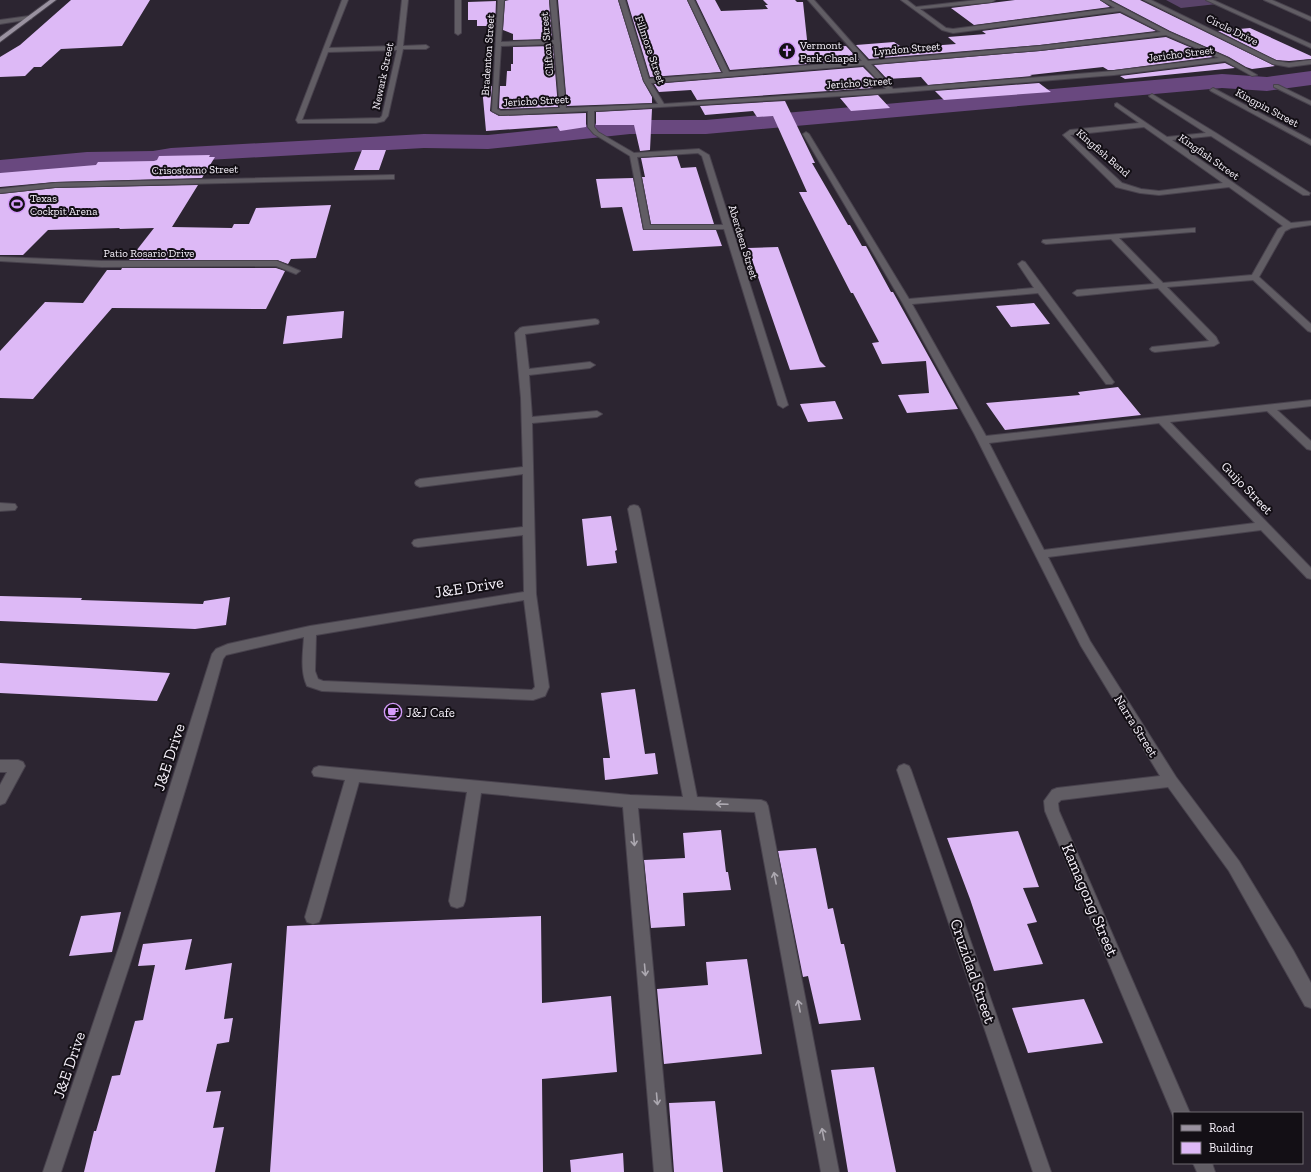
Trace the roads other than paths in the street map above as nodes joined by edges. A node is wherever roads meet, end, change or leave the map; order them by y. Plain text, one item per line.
1 (53, 0) edge
2 (344, 0) edge
3 (405, 0) edge
4 (458, 0) edge
5 (501, 0) edge
6 (553, 0) edge
7 (622, 0) edge
8 (692, 0) edge
9 (810, 0) edge
10 (904, 0) edge
11 (992, 0) edge
12 (1104, 0) edge
13 (1147, 0) edge
14 (1208, 0) edge
15 (1267, 0) edge
16 (917, 8) junction
17 (1120, 9) junction
18 (29, 18) junction
19 (1311, 19) edge
20 (0, 22) edge
21 (1167, 33) junction
22 (458, 34) dead end
23 (0, 40) edge
24 (557, 42) junction
25 (499, 44) junction
26 (1311, 46) edge
27 (400, 48) junction
28 (426, 48) dead end
29 (326, 50) junction
30 (1226, 59) junction
31 (1311, 62) edge
32 (866, 63) junction
33 (727, 75) junction
34 (1254, 75) dead end
35 (648, 81) junction
36 (1276, 86) dead end
37 (1213, 90) dead end
38 (891, 91) junction
39 (1152, 96) dead end
40 (1311, 103) edge
41 (1117, 105) dead end
42 (662, 106) junction
43 (591, 108) junction
44 (563, 109) junction
45 (494, 110) joint
46 (1144, 125) junction
47 (806, 134) dead end
48 (1214, 134) junction
49 (1165, 139) junction
50 (1311, 143) edge
51 (633, 155) junction
52 (391, 177) dead end
53 (1228, 185) junction
54 (0, 191) edge
55 (1306, 193) dead end
56 (1311, 223) edge
57 (1289, 226) junction
58 (727, 227) junction
59 (1192, 230) dead end
60 (1113, 237) junction
61 (1046, 242) dead end
62 (0, 259) edge
63 (1022, 264) dead end
64 (296, 271) dead end
65 (1255, 277) junction
66 (1161, 286) junction
67 (1040, 290) junction
68 (1077, 292) dead end
69 (906, 302) junction
70 (595, 322) dead end
71 (1311, 329) edge
72 (1155, 349) dead end
73 (590, 365) dead end
74 (526, 372) junction
75 (1109, 382) dead end
76 (1311, 402) edge
77 (783, 404) dead end
78 (1268, 408) junction
79 (597, 414) dead end
80 (529, 420) junction
81 (1162, 420) junction
82 (983, 440) junction
83 (1311, 447) edge
84 (528, 470) junction
85 (420, 483) dead end
86 (634, 509) dead end
87 (1263, 526) junction
88 (529, 530) junction
89 (418, 543) dead end
90 (1041, 554) junction
91 (1311, 575) edge
92 (530, 595) junction
93 (310, 631) junction
94 (0, 766) edge
95 (904, 770) dead end
96 (319, 772) dead end
97 (354, 775) junction
98 (1171, 781) junction
99 (475, 786) junction
100 (0, 799) edge
101 (630, 801) junction
102 (691, 803) junction
103 (457, 901) dead end
104 (313, 917) dead end
105 (1311, 1000) edge
106 (1181, 1112) edge
107 (52, 1172) edge
108 (663, 1172) edge
109 (830, 1172) edge
110 (1042, 1172) edge

1 - 18 main road
2 - 29 street
3 - 27 street, Newark Street
4 - 22 street
5 - 25 street, Bradenton Street
6 - 24 street, Clifton Street
7 - 35 street, Fillmore Street
8 - 33 street
9 - 32 street
10 - 16 street
11 - 16 street
12 - 17 street
13 - 31 street, Circle Drive
14 - 26 street, Circle Drive
15 - 19 street
16 - 17 street
17 - 21 street
18 - 20 street
18 - 23 main road
21 - 30 street
21 - 32 street, Lyndon Street
24 - 25 street
24 - 44 street, Clifton Street
25 - 45 street, Bradenton Street
27 - 28 street
27 - 29 street
27 - 29 street, Newark Street
30 - 34 street
30 - 38 street, Jericho Street
32 - 33 street, Lyndon Street
32 - 38 street
33 - 35 street, Lyndon Street
35 - 42 street, Fillmore Street
36 - 40 street
37 - 50 street, Kingpin Street
38 - 42 street, Jericho Street
39 - 48 street
41 - 46 street, Kingfish Street
42 - 43 street, Jericho Street
43 - 44 street, Jericho Street
43 - 51 street
44 - 45 street, Jericho Street
46 - 49 street, Kingfish Street
46 - 53 street, Kingfish Bend
47 - 69 street, Narra Street
48 - 49 street
48 - 55 street
49 - 53 street, Kingfish Street
51 - 58 street, Aberdeen Street
51 - 58 street
52 - 54 street, Crisostomo Street
53 - 57 street, Kingfish Street
56 - 57 street
57 - 65 street
58 - 77 street, Aberdeen Street
59 - 60 street
60 - 61 street
60 - 66 street
62 - 64 street, Patio Rosario Drive
63 - 67 street
65 - 66 street
65 - 71 street
66 - 68 street
66 - 72 street
67 - 69 street
67 - 75 street
69 - 82 street, Narra Street
70 - 74 street
73 - 74 street
74 - 80 street
76 - 78 street
78 - 81 street
78 - 83 street
79 - 80 street
80 - 84 street
81 - 82 street
81 - 87 street, Guijo Street
82 - 90 street, Narra Street
84 - 85 street
84 - 88 street
86 - 102 street
87 - 90 street
87 - 91 street, Guijo Street
88 - 89 street
88 - 92 street
90 - 98 street, Narra Street
92 - 93 street, J&E Drive
92 - 93 street
93 - 107 street, J&E Drive
94 - 100 street
95 - 110 street, Cruzidad Street
96 - 97 street
97 - 99 street
97 - 104 street
98 - 105 street, Narra Street
98 - 106 street, Kamagong Street
99 - 101 street
99 - 103 street
101 - 102 street
101 -> 108 street
109 -> 102 street

